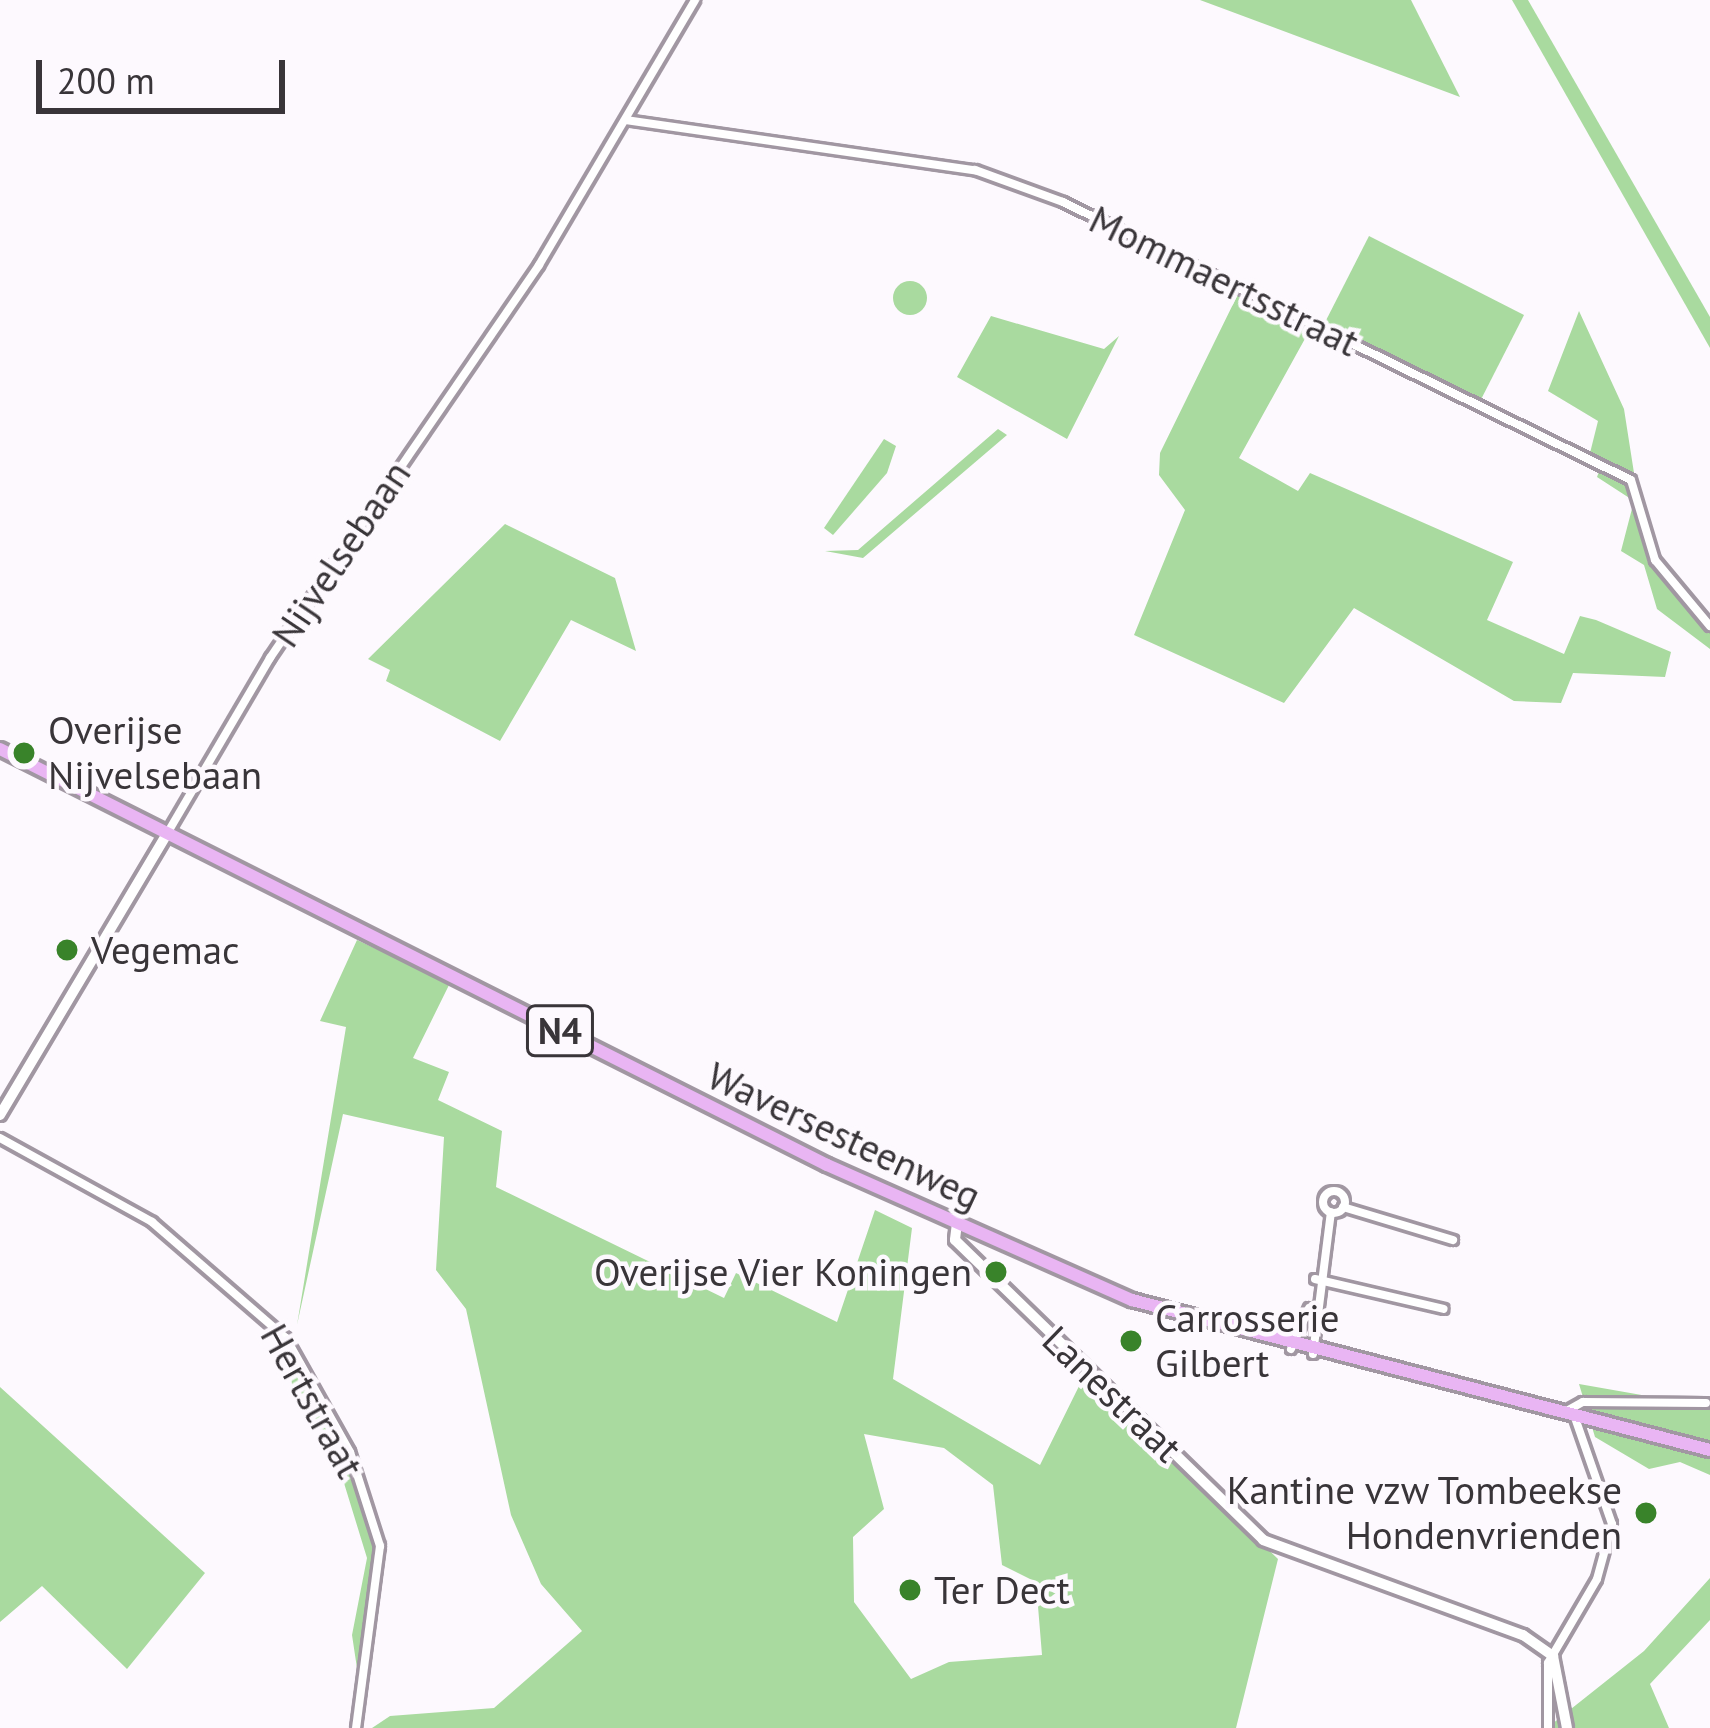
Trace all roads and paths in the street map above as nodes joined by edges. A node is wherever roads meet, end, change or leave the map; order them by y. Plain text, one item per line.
1 (695, 0) edge
2 (626, 121) junction
3 (1710, 626) edge
4 (0, 749) edge
5 (167, 834) junction
6 (0, 1115) edge
7 (0, 1138) edge
8 (1343, 1208) junction
9 (1331, 1212) junction
10 (957, 1223) junction
11 (1453, 1240) dead end
12 (1315, 1279) junction
13 (1312, 1301) junction
14 (1444, 1310) dead end
15 (1291, 1349) junction
16 (1312, 1354) junction
17 (1706, 1403) dead end
18 (1568, 1416) junction
19 (1710, 1450) edge
20 (1553, 1656) junction
21 (356, 1728) edge
22 (1548, 1728) edge
23 (1567, 1728) edge

1 - 2 street, Nijvelsebaan
2 - 3 street, Mommaertsstraat
2 - 5 street, Nijvelsebaan
4 - 5 main road, Waversesteenweg / N4
5 - 6 street, Nijvelsebaan
5 - 10 main road, Waversesteenweg / N4
7 - 21 street, Hertstraat
8 - 9 street
8 - 9 street
8 - 11 street
9 - 12 street
10 - 15 main road, Waversesteenweg / N4
10 - 20 street, Lanestraat
12 - 13 street
12 - 14 street
13 - 15 street
13 - 16 street
15 - 16 main road, Waversesteenweg / N4
16 - 18 main road, Waversesteenweg / N4
17 - 18 street
18 - 19 main road, Waversesteenweg / N4
18 - 20 street
20 - 22 street
20 - 23 street

